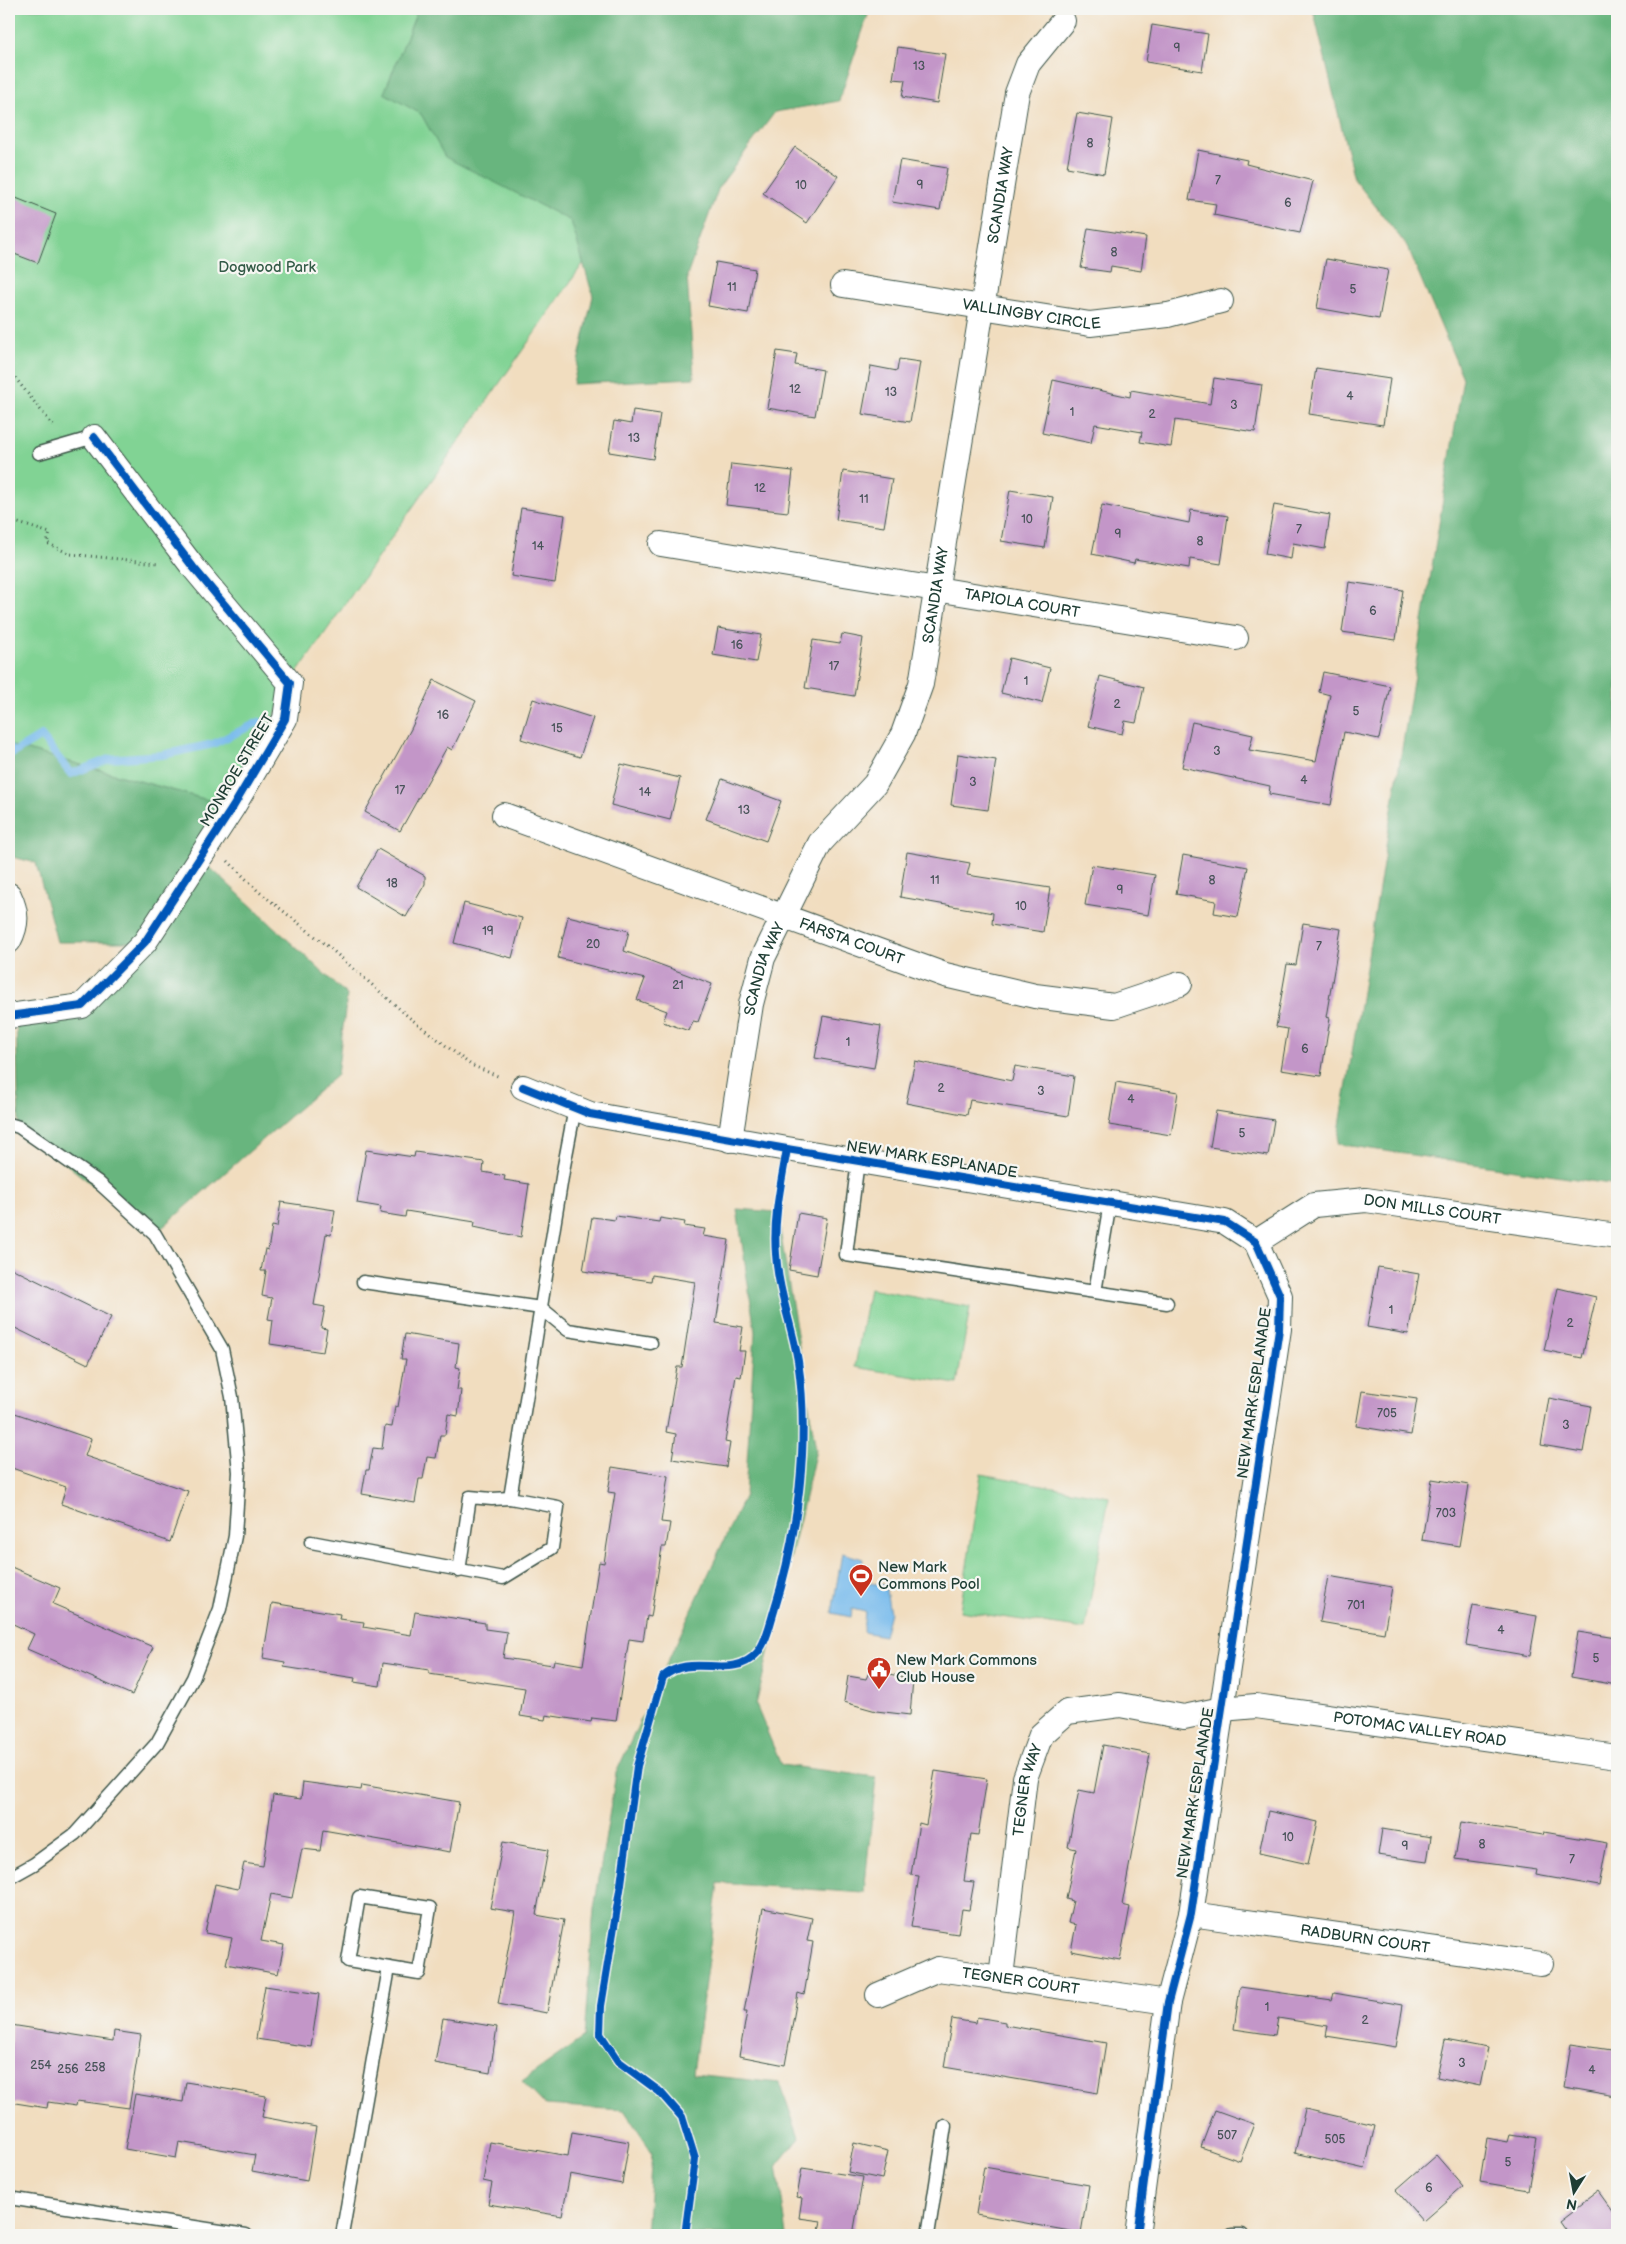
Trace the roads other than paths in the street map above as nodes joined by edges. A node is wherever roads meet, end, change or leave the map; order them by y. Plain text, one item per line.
1 (1064, 21) dead end
2 (843, 285) dead end
3 (1221, 301) dead end
4 (983, 308) junction
5 (94, 437) joint
6 (39, 453) dead end
7 (661, 544) dead end
8 (937, 589) junction
9 (1236, 638) dead end
10 (504, 815) dead end
11 (9, 895) edge
12 (782, 917) junction
13 (9, 941) edge
14 (1180, 984) dead end
15 (9, 1016) edge
16 (523, 1087) road end
17 (576, 1108) junction
18 (9, 1124) edge
19 (730, 1140) junction
20 (858, 1161) junction
21 (1110, 1203) junction
22 (1617, 1236) edge
23 (1256, 1242) junction
24 (363, 1282) dead end
25 (1095, 1292) junction
26 (1167, 1303) dead end
27 (540, 1308) junction
28 (651, 1343) dead end
29 (510, 1498) junction
30 (311, 1542) dead end
31 (459, 1571) junction
32 (1222, 1709) junction
33 (1617, 1757) edge
34 (9, 1878) edge
35 (1191, 1914) junction
36 (1541, 1964) dead end
37 (388, 1968) junction
38 (1001, 1978) junction
39 (878, 1995) dead end
40 (1168, 2002) junction
41 (945, 2126) dead end
42 (9, 2198) edge
43 (246, 2235) edge
44 (342, 2235) edge
45 (928, 2235) edge
46 (1136, 2235) edge
47 (1232, 2235) edge
48 (1242, 2235) edge

1 - 4 street, SCANDIA WAY
2 - 4 street, VALLINGBY CIRCLE
3 - 4 street, VALLINGBY CIRCLE
4 - 8 street, SCANDIA WAY
5 - 6 lane
5 - 15 street, MONROE STREET
7 - 8 street, TAPIOLA COURT
8 - 9 street, TAPIOLA COURT
8 - 12 street, SCANDIA WAY
10 - 12 street, FARSTA COURT
11 - 13 street
12 - 14 street, FARSTA COURT
12 - 19 street, SCANDIA WAY
16 - 17 street, NEW MARK ESPLANADE
17 - 19 street, NEW MARK ESPLANADE
17 - 27 lane
18 - 34 lane
19 - 20 street, NEW MARK ESPLANADE
20 - 21 street, NEW MARK ESPLANADE
20 - 25 lane
21 - 23 street, NEW MARK ESPLANADE
21 - 25 lane
22 - 23 street, DON MILLS COURT
23 - 32 street, NEW MARK ESPLANADE
24 - 27 lane
25 - 26 lane
27 - 28 lane
27 - 29 lane
29 - 31 lane
29 - 31 lane
30 - 31 lane
32 - 33 street, POTOMAC VALLEY ROAD
32 - 35 street, NEW MARK ESPLANADE
32 - 38 street, TEGNER WAY
35 - 36 street, RADBURN COURT
35 - 40 street, NEW MARK ESPLANADE
37 - 37 lane
37 - 44 lane
38 - 39 street, TEGNER COURT
38 - 40 street, TEGNER COURT
40 - 46 street, NEW MARK ESPLANADE
41 - 45 lane
42 - 43 lane
47 - 48 lane

